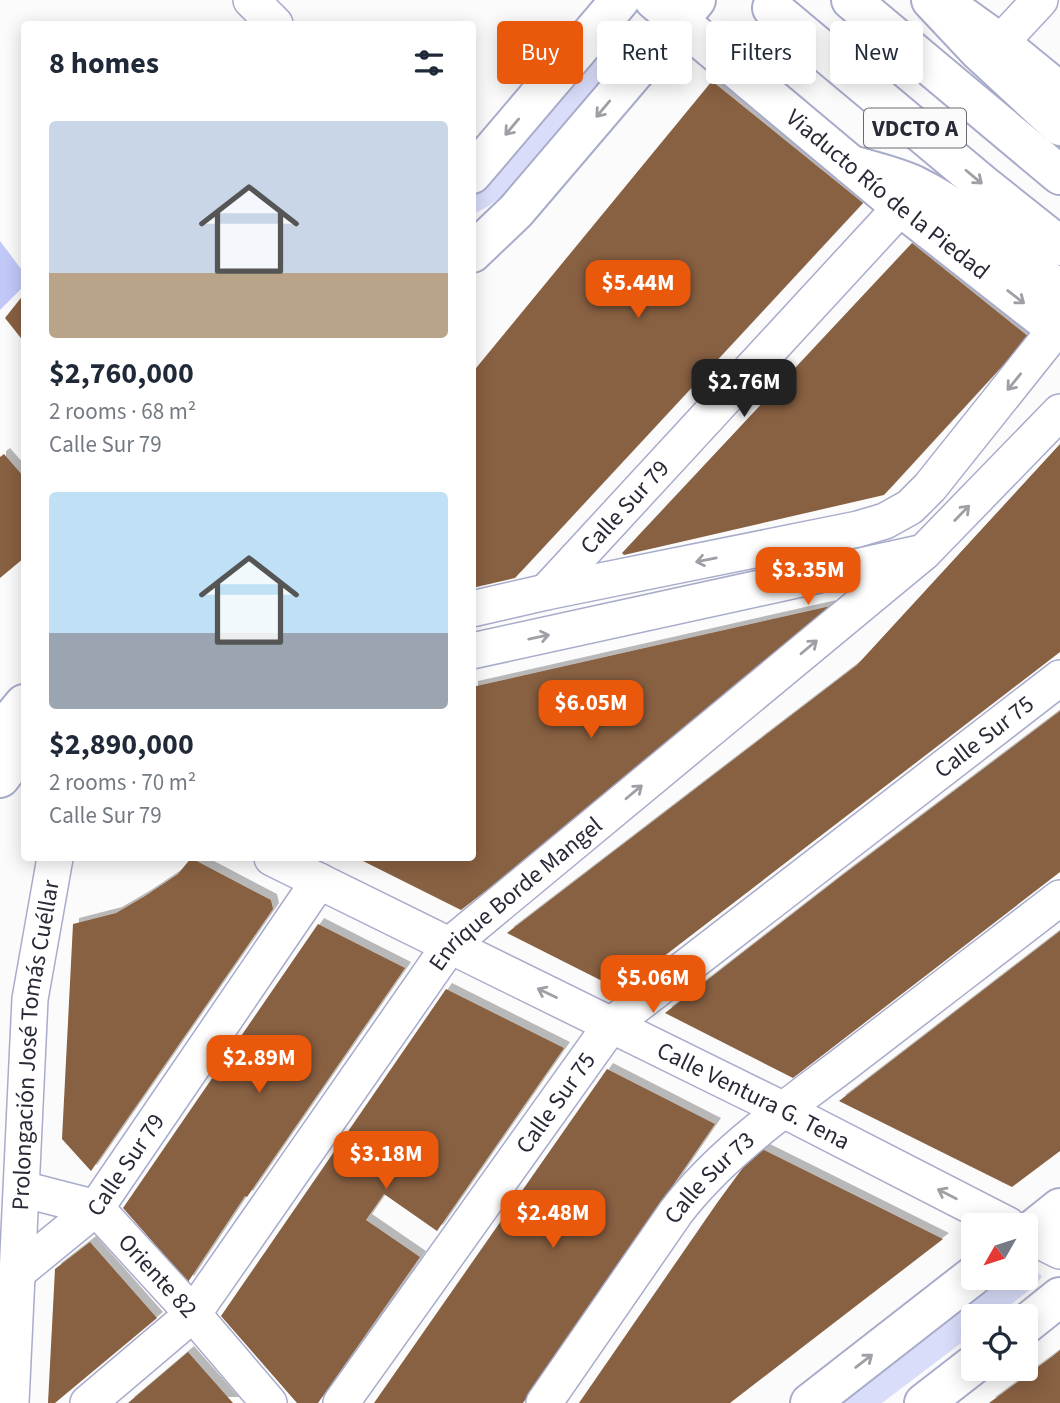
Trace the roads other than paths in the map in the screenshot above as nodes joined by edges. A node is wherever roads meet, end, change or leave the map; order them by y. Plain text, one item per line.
1 (251, 0) edge
2 (620, 0) edge
3 (851, 0) edge
4 (931, 0) edge
5 (940, 0) edge
6 (1040, 0) edge
7 (676, 7) edge
8 (772, 8) dead end
9 (272, 21) edge
10 (1000, 43) junction
11 (1060, 92) edge
12 (1060, 126) edge
13 (851, 165) junction
14 (476, 169) edge
15 (1060, 175) edge
16 (901, 207) junction
17 (1060, 246) edge
18 (476, 249) edge
19 (1060, 291) edge
20 (1058, 330) edge
21 (1060, 412) edge
22 (924, 552) junction
23 (546, 592) junction
24 (476, 608) edge
25 (476, 650) edge
26 (1060, 678) edge
27 (13, 728) edge
28 (0, 778) edge
29 (54, 861) edge
30 (278, 861) edge
31 (319, 881) junction
32 (1060, 898) edge
33 (450, 945) junction
34 (611, 1025) junction
35 (783, 1110) junction
36 (22, 1189) junction
37 (96, 1208) junction
38 (1060, 1208) edge
39 (985, 1213) edge
40 (1038, 1225) edge
41 (1038, 1240) edge
42 (1060, 1251) edge
43 (9, 1279) edge
44 (961, 1285) edge
45 (1060, 1297) edge
46 (192, 1314) junction
47 (1038, 1314) edge
48 (961, 1374) edge
49 (11, 1403) edge
50 (88, 1403) edge
51 (269, 1403) edge
52 (341, 1403) edge
53 (544, 1403) edge
54 (810, 1403) edge
55 (924, 1403) edge

1 - 9 street
2 -> 14 main road
3 - 15 main road, VDCTO A
4 - 12 main road
5 - 10 main road
6 - 10 street
7 - 13 main road, Viaducto Río de la Piedad
7 -> 18 main road
8 -> 17 main road, VDCTO A
10 - 11 main road
13 - 16 main road, Viaducto Río de la Piedad
13 - 19 main road
16 -> 20 main road, Viaducto Río de la Piedad
16 - 23 street, Calle Sur 79
20 -> 23 street
22 -> 21 street, Enrique Borde Mangel
25 -> 22 street
33 -> 22 street, Enrique Borde Mangel
23 - 24 street
26 - 34 street, Calle Sur 75
27 - 28 main road
29 - 36 street, Prolongación José Tomás Cuéllar
30 - 31 street, Calle Ventura G. Tena
31 - 33 street, Calle Ventura G. Tena
31 - 37 street, Calle Sur 79
32 - 35 street, Calle Sur 73
34 -> 33 street, Calle Ventura G. Tena
33 - 46 street, Enrique Borde Mangel
34 - 35 street, Calle Ventura G. Tena
34 - 52 street, Calle Sur 75
39 -> 35 street, Calle Ventura G. Tena
35 - 53 street, Calle Sur 73
36 - 37 street
36 - 43 street, Prolongación José Tomás Cuéllar
37 - 43 street, Calle Sur 79
37 - 46 street, Oriente 82
38 - 40 main road
41 - 42 street
43 - 49 street, Prolongación José Tomás Cuéllar
54 -> 44 main road
45 - 47 main road
46 - 50 street, Enrique Borde Mangel
46 - 51 street, Oriente 82
48 - 55 main road

